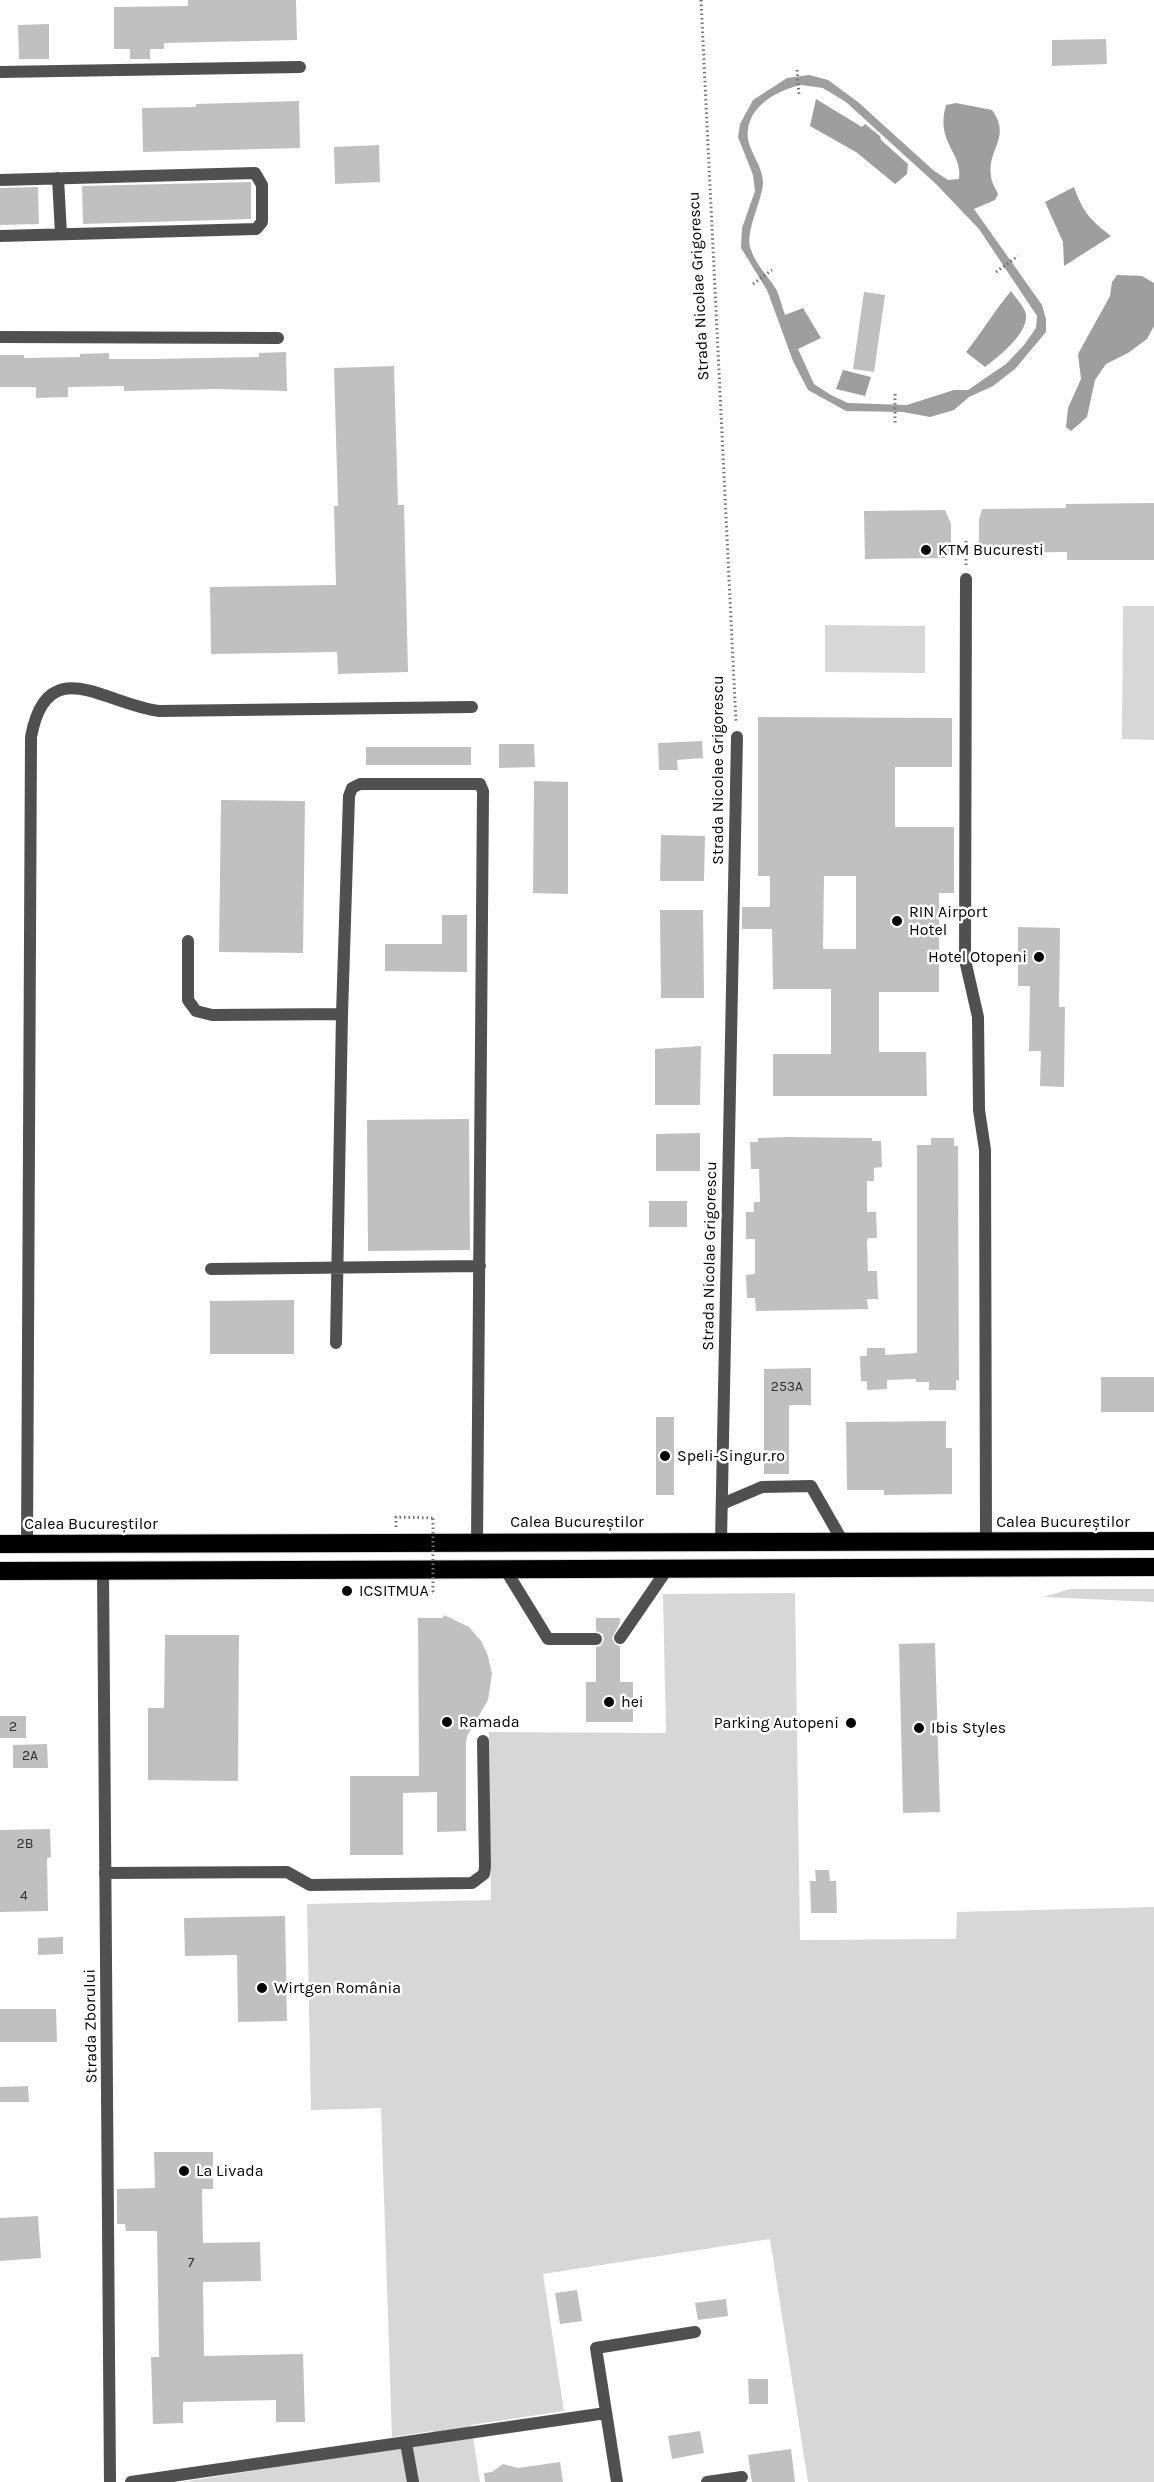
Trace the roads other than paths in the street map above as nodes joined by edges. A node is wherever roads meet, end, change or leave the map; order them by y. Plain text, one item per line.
1 (300, 67) dead end
2 (0, 72) edge
3 (58, 178) junction
4 (0, 180) edge
5 (61, 234) junction
6 (0, 236) edge
7 (0, 337) edge
8 (278, 338) dead end
9 (966, 579) road end
10 (472, 707) dead end
11 (737, 737) road end
12 (188, 941) dead end
13 (342, 1014) junction
14 (480, 1266) junction
15 (338, 1268) junction
16 (211, 1269) dead end
17 (336, 1342) dead end
18 (722, 1504) junction
19 (721, 1541) junction
20 (1154, 1541) edge
21 (477, 1542) junction
22 (843, 1542) junction
23 (986, 1542) junction
24 (0, 1544) edge
25 (27, 1544) junction
26 (1154, 1567) edge
27 (668, 1568) junction
28 (505, 1569) junction
29 (103, 1570) junction
30 (0, 1571) edge
31 (620, 1638) dead end
32 (596, 1639) dead end
33 (483, 1741) dead end
34 (105, 1873) junction
35 (695, 2332) dead end
36 (606, 2413) junction
37 (406, 2443) junction
38 (742, 2476) dead end
39 (110, 2482) edge
40 (131, 2482) edge
41 (413, 2482) edge
42 (617, 2482) edge
43 (707, 2482) edge

1 - 2 street
3 - 4 street
3 - 5 street
3 - 5 street
5 - 6 street
7 - 8 street
9 - 23 street
10 - 25 street
11 - 18 street, Strada Nicolae Grigorescu
12 - 13 street
13 - 14 street
13 - 15 street
14 - 15 street
14 - 21 street
15 - 16 street
15 - 17 street
18 - 19 street, Strada Nicolae Grigorescu
18 - 22 street
19 - 21 highway, Calea Bucureștilor
19 - 22 highway, Calea Bucureștilor
20 - 23 highway, Calea Bucureștilor
21 - 25 highway, Calea Bucureștilor
22 - 23 highway, Calea Bucureștilor
24 - 25 highway, Calea Bucureștilor
26 - 27 highway
27 - 28 highway
27 - 31 street
28 - 29 highway
28 - 32 street
29 - 30 highway
29 - 34 street, Strada Zborului
33 - 34 street
34 - 39 street, Strada Zborului
35 - 36 street
36 - 37 street
36 - 42 street
37 - 40 street
37 - 41 street
38 - 43 street

